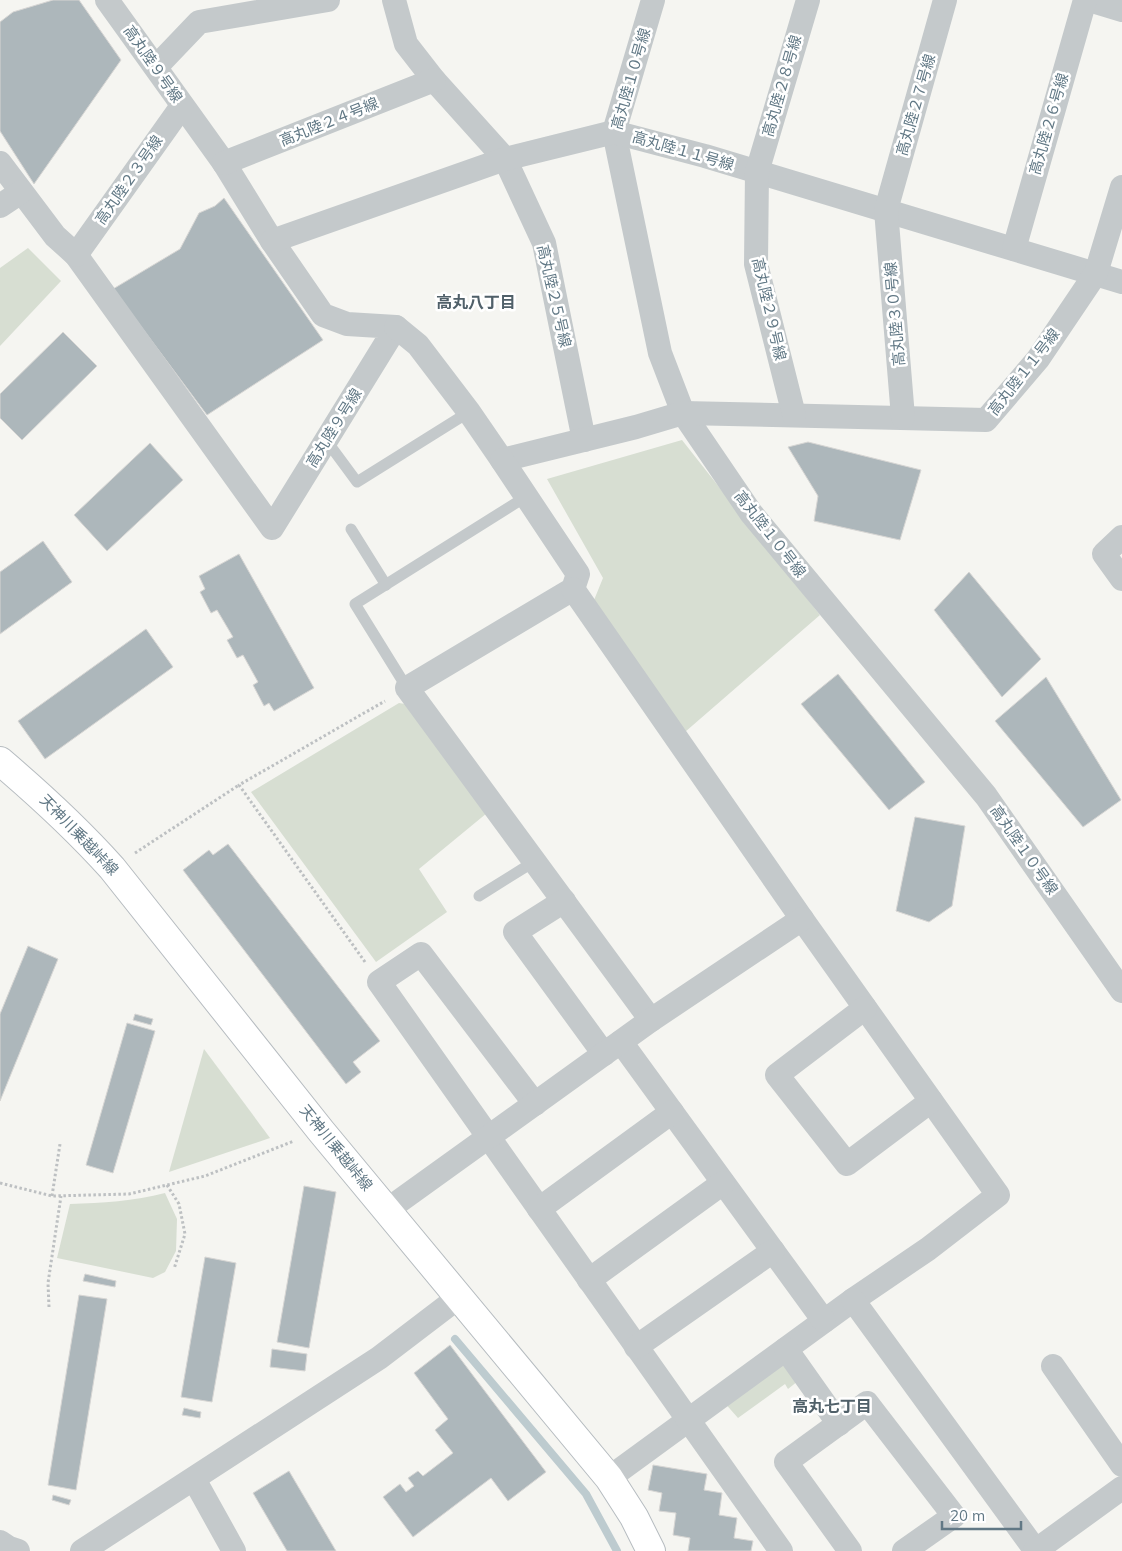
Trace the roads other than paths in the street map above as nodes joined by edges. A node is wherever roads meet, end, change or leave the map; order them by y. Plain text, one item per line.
1 (107, 0) edge
2 (328, 0) edge
3 (394, 0) edge
4 (653, 0) edge
5 (808, 0) edge
6 (945, 0) edge
7 (1085, 0) edge
8 (1089, 0) edge
9 (1122, 10) edge
10 (156, 67) junction
11 (434, 80) junction
12 (182, 106) junction
13 (614, 132) junction
14 (505, 158) junction
15 (0, 163) edge
16 (224, 163) junction
17 (757, 172) junction
18 (1122, 187) edge
19 (21, 192) junction
20 (0, 206) edge
21 (886, 210) junction
22 (272, 241) junction
23 (1014, 249) junction
24 (76, 255) junction
25 (1096, 273) junction
26 (1122, 282) edge
27 (396, 328) junction
28 (469, 412) junction
29 (683, 413) junction
30 (794, 415) junction
31 (904, 417) junction
32 (326, 440) junction
33 (584, 440) junction
34 (502, 460) junction
35 (527, 496) junction
36 (351, 529) dead end
37 (1122, 537) edge
38 (1122, 578) edge
39 (386, 585) junction
40 (573, 589) junction
41 (408, 688) junction
42 (0, 761) edge
43 (535, 861) junction
44 (480, 896) dead end
45 (564, 901) junction
46 (802, 919) junction
47 (1122, 991) edge
48 (865, 1008) junction
49 (651, 1020) junction
50 (612, 1048) junction
51 (931, 1101) junction
52 (535, 1104) junction
53 (672, 1112) junction
54 (488, 1138) junction
55 (723, 1182) junction
56 (539, 1209) junction
57 (387, 1210) junction
58 (773, 1251) junction
59 (589, 1280) junction
60 (459, 1297) junction
61 (853, 1300) junction
62 (824, 1321) junction
63 (636, 1347) junction
64 (786, 1349) junction
65 (1053, 1366) dead end
66 (688, 1420) junction
67 (839, 1424) junction
68 (1122, 1465) edge
69 (194, 1478) junction
70 (609, 1478) junction
71 (1122, 1488) edge
72 (0, 1542) edge
73 (18, 1551) edge
74 (82, 1551) edge
75 (234, 1551) edge
76 (651, 1551) edge
77 (781, 1551) edge
78 (850, 1551) edge
79 (904, 1551) edge
80 (1035, 1551) edge

1 - 10 street, 高丸陸９号線
2 - 10 street
3 - 11 street, 高丸陸２５号線
4 - 13 street, 高丸陸１０号線
5 - 17 street, 高丸陸２８号線
6 - 21 street, 高丸陸２７号線
7 - 23 street, 高丸陸２６号線
8 - 9 street
10 - 12 street, 高丸陸９号線
11 - 14 street, 高丸陸２５号線
11 - 16 street, 高丸陸２４号線
12 - 16 street, 高丸陸９号線
12 - 24 street, 高丸陸２３号線
13 - 14 street, 高丸陸１１号線
13 - 17 street, 高丸陸１１号線
13 - 29 street, 高丸陸１０号線
14 - 22 street, 高丸陸１１号線
14 - 33 street, 高丸陸２５号線
15 - 19 street, 高丸陸９号線
16 - 22 street, 高丸陸９号線
17 - 21 street, 高丸陸１１号線
17 - 30 street, 高丸陸２９号線
18 - 25 street, 高丸陸１１号線
19 - 20 street
19 - 24 street, 高丸陸９号線
21 - 23 street, 高丸陸１１号線
21 - 31 street, 高丸陸３０号線
22 - 27 street, 高丸陸９号線
23 - 25 street, 高丸陸１１号線
24 - 32 street, 高丸陸９号線
25 - 26 street, 高丸陸１１号線
25 - 31 street, 高丸陸１１号線
27 - 28 street
27 - 32 street, 高丸陸９号線
28 - 32 lane
28 - 34 street
29 - 30 street, 高丸陸１１号線
29 - 33 street, 高丸陸１１号線
29 - 47 street, 高丸陸１０号線
30 - 31 street, 高丸陸１１号線
33 - 34 street, 高丸陸１１号線
34 - 35 street
35 - 39 lane
35 - 40 street
36 - 39 lane
37 - 38 street
39 - 41 lane
40 - 41 street
40 - 46 street
41 - 43 street
42 - 57 street, 天神川乗越峠線
43 - 44 lane
43 - 45 street
45 - 49 street
45 - 50 street
46 - 48 street
46 - 49 street
48 - 51 street
48 - 51 street
49 - 50 street
50 - 52 street
50 - 53 street
51 - 61 street
52 - 54 street
52 - 54 street
53 - 55 street
53 - 56 street
54 - 56 street
54 - 57 street
55 - 58 street
55 - 59 street
56 - 59 street
57 - 60 street, 天神川乗越峠線
58 - 62 street
58 - 63 street
59 - 63 street
60 - 69 street
60 - 70 street, 天神川乗越峠線
61 - 62 street
61 - 80 street
62 - 64 street
63 - 66 street
64 - 66 street
64 - 67 street
65 - 68 street
66 - 70 street
66 - 77 street
67 - 78 street
67 - 79 street
69 - 74 street
69 - 75 street
70 - 76 street, 天神川乗越峠線
71 - 80 street
72 - 73 street

